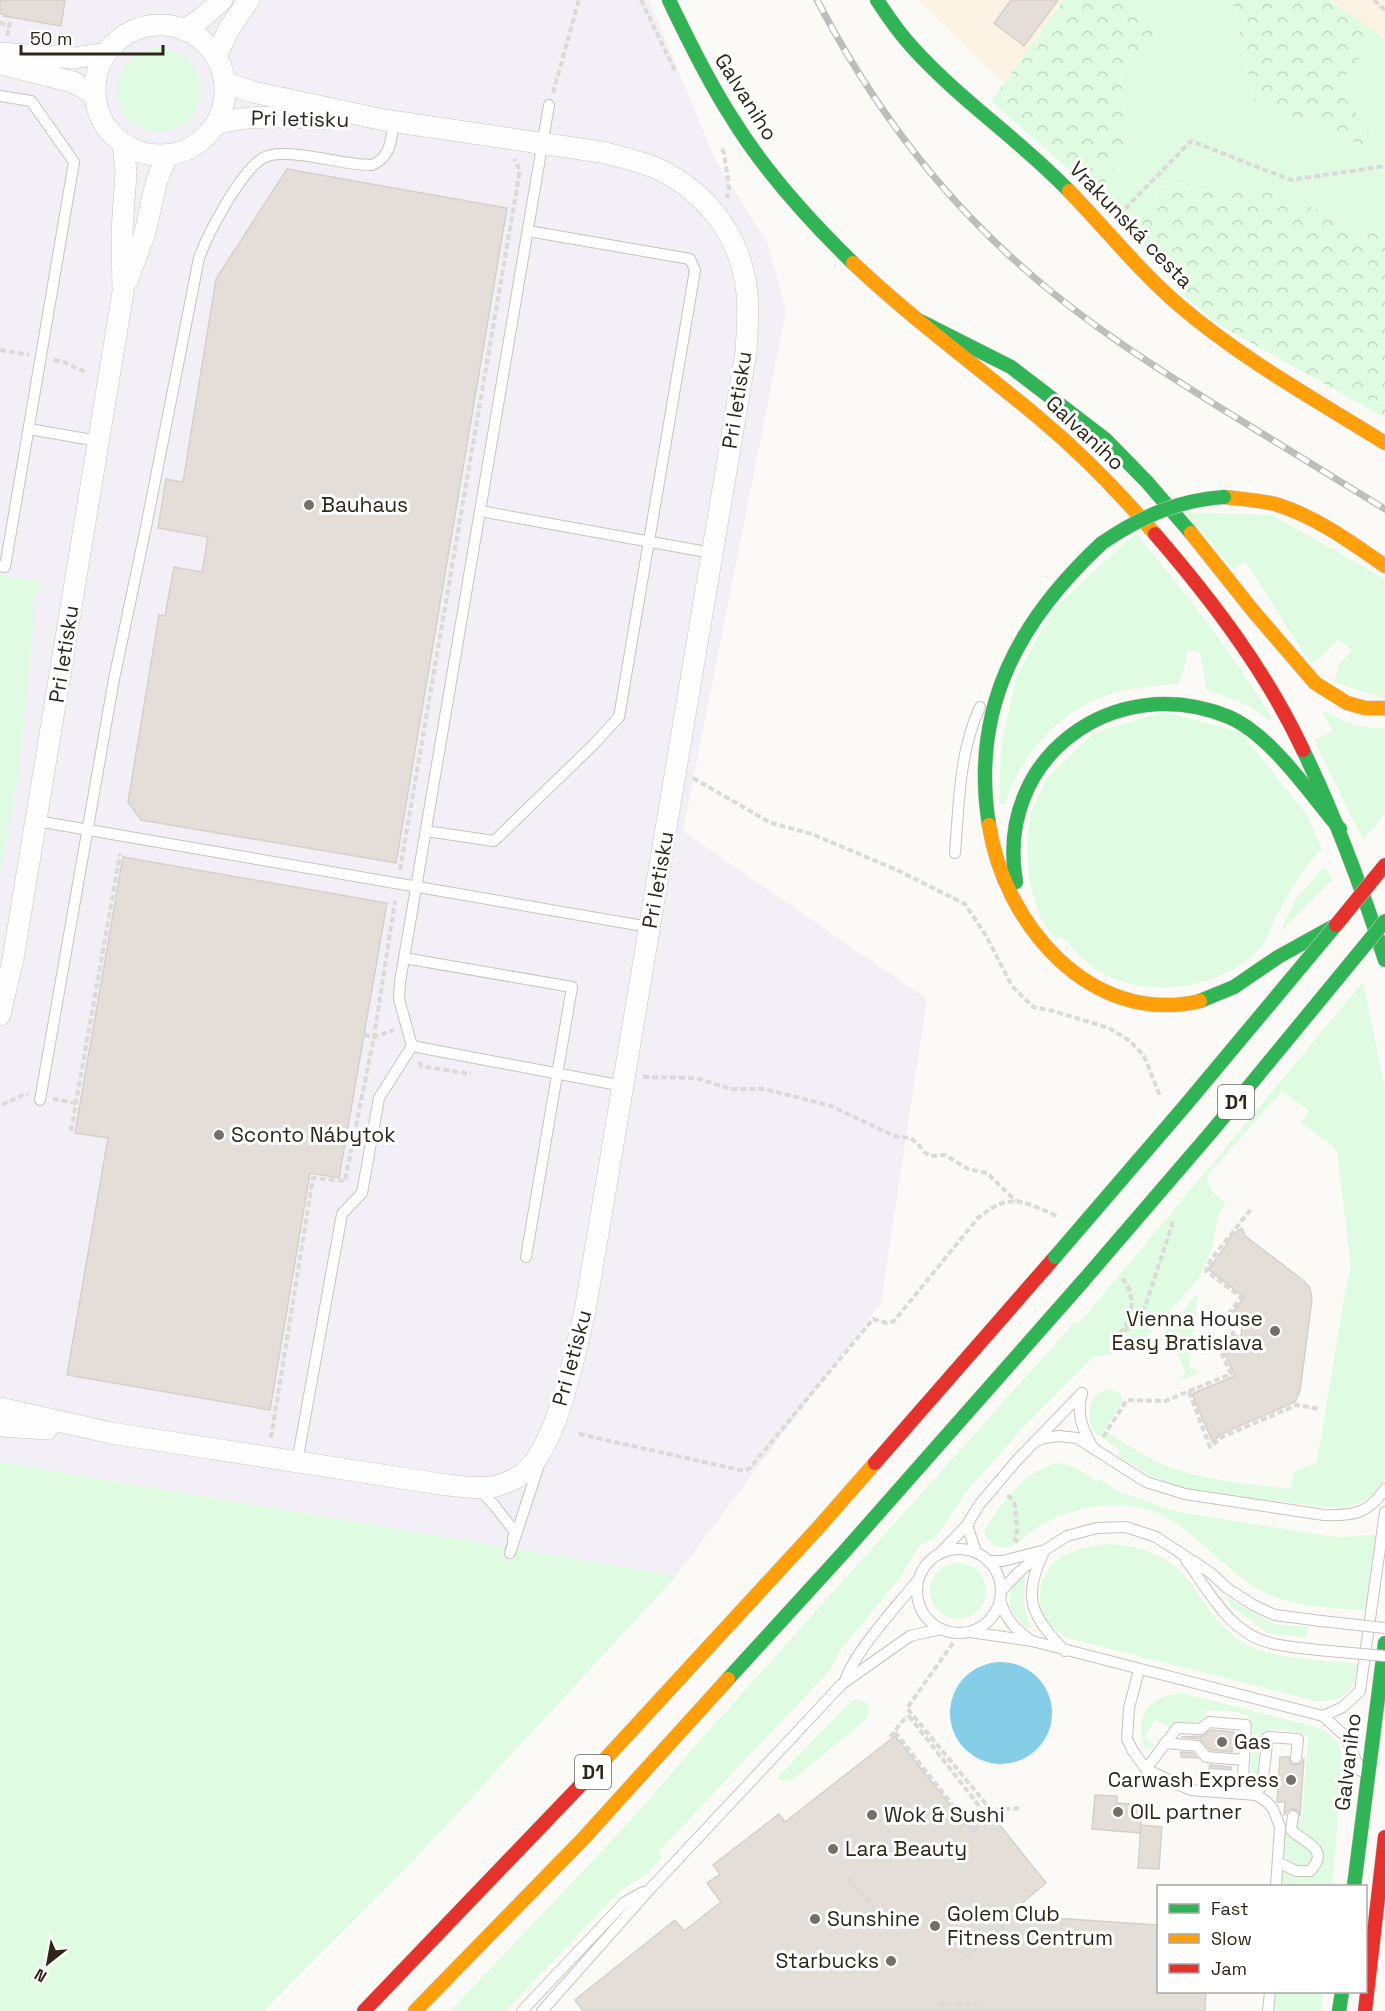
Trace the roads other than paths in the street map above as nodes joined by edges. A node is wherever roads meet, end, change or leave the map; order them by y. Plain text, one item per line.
1 (222, 0) edge
2 (249, 0) edge
3 (669, 0) edge
4 (877, 0) edge
5 (184, 30) junction
6 (106, 52) junction
7 (0, 53) edge
8 (216, 56) junction
9 (0, 63) edge
10 (225, 82) junction
11 (95, 95) junction
12 (0, 96) edge
13 (549, 105) road end
14 (389, 121) junction
15 (216, 124) junction
16 (543, 143) junction
17 (123, 144) junction
18 (167, 155) junction
19 (528, 231) junction
20 (123, 292) junction
21 (920, 321) junction
22 (29, 429) junction
23 (98, 441) junction
24 (1385, 443) edge
25 (480, 511) junction
26 (649, 542) junction
27 (712, 553) junction
28 (3, 566) edge
29 (1385, 566) edge
30 (1024, 632) junction
31 (1385, 708) edge
32 (37, 821) junction
33 (1340, 829) junction
34 (88, 830) junction
35 (426, 831) junction
36 (956, 853) dead end
37 (1385, 865) edge
38 (416, 887) junction
39 (1385, 921) edge
40 (1336, 926) junction
41 (650, 927) junction
42 (1037, 936) junction
43 (404, 958) junction
44 (1385, 960) edge
45 (0, 1015) edge
46 (412, 1046) junction
47 (558, 1074) junction
48 (624, 1081) junction
49 (40, 1100) dead end
50 (526, 1257) dead end
51 (0, 1408) edge
52 (0, 1426) edge
53 (552, 1428) junction
54 (111, 1433) junction
55 (1034, 1442) junction
56 (1094, 1449) junction
57 (297, 1462) junction
58 (477, 1488) junction
59 (1385, 1489) edge
60 (1385, 1512) edge
61 (967, 1525) junction
62 (1044, 1550) junction
63 (941, 1552) junction
64 (976, 1552) junction
65 (1182, 1555) junction
66 (988, 1561) junction
67 (918, 1580) junction
68 (1000, 1595) junction
69 (1385, 1628) edge
70 (941, 1629) junction
71 (970, 1632) junction
72 (1032, 1641) junction
73 (1385, 1643) edge
74 (1065, 1651) junction
75 (1385, 1656) edge
76 (1139, 1670) junction
77 (845, 1682) junction
78 (1323, 1716) junction
79 (1165, 1743) junction
80 (1296, 1758) dead end
81 (1244, 1760) junction
82 (1146, 1769) junction
83 (1366, 1785) junction
84 (1242, 1793) junction
85 (1257, 1795) junction
86 (1293, 1816) dead end
87 (1385, 1837) edge
88 (1278, 1862) junction
89 (1276, 1885) edge
90 (1354, 1885) edge
91 (651, 1887) junction
92 (1270, 1993) edge
93 (1342, 1993) edge
94 (363, 2011) edge
95 (415, 2011) edge
96 (522, 2011) edge
97 (542, 2011) edge
98 (1268, 2011) edge
99 (1339, 2011) edge
100 (1365, 2011) edge

1 - 5 street
2 - 8 street
3 - 21 main road, Galvaniho
4 - 24 main road, Vrakunská cesta
5 - 6 street
5 - 8 street
6 - 7 street
6 - 11 street
8 - 10 street
9 - 11 street
10 - 14 street, Pri letisku
10 - 15 street
11 - 17 street
12 - 22 lane
13 - 16 lane
14 - 15 street, Pri letisku
14 - 16 street, Pri letisku
14 - 34 lane
15 - 18 street
16 - 19 lane
16 - 27 street, Pri letisku
17 - 18 street
17 - 20 street, Pri letisku
18 - 20 street, Pri letisku
19 - 25 lane
19 - 26 lane
20 - 23 street, Pri letisku
21 - 31 main road
21 - 33 main road, Galvaniho
22 - 23 lane
22 - 28 lane
23 - 32 street, Pri letisku
25 - 26 lane
25 - 35 lane
26 - 27 lane
26 - 35 lane
27 - 41 street, Pri letisku
29 - 30 main road, bridge
30 - 36 lane
30 - 42 main road
32 - 34 lane
32 - 45 street, Pri letisku
33 - 42 main road
33 - 44 main road, Galvaniho
34 - 38 lane
34 - 49 lane
35 - 38 lane
37 - 40 main road, D1, bridge
38 - 41 lane
38 - 43 lane
39 - 95 main road, D1, bridge
40 - 42 main road
40 - 94 main road, D1, bridge
41 - 48 street, Pri letisku
43 - 46 lane
43 - 47 lane
46 - 47 lane
46 - 57 lane
47 - 48 lane
47 - 50 lane
48 - 53 street, Pri letisku
51 - 54 street, Pri letisku
52 - 54 street, Pri letisku
53 - 58 street, Pri letisku
53 - 58 lane
54 - 57 street, Pri letisku
55 - 56 lane
55 - 56 lane
55 - 61 lane
56 - 59 lane
57 - 58 street, Pri letisku
60 - 78 lane
61 - 63 lane
61 - 64 lane
62 - 65 lane
62 - 66 lane
62 - 68 lane
62 - 74 lane
63 - 64 lane
63 - 67 lane
64 - 66 lane
65 - 69 lane, bridge
65 - 75 lane, bridge
66 - 68 lane
67 - 70 lane
67 - 77 lane
68 - 71 lane
68 - 72 lane
70 - 71 lane
70 - 77 lane
71 - 72 lane
72 - 74 lane
73 - 83 main road, Galvaniho
74 - 76 lane
76 - 78 lane
76 - 82 lane
77 - 91 lane
78 - 83 lane
79 - 81 lane
79 - 81 lane
79 - 82 lane
80 - 85 lane
81 - 84 lane
82 - 84 lane
83 - 90 main road, Galvaniho
84 - 85 lane
85 - 88 lane
86 - 88 lane
87 - 100 main road
88 - 89 lane
91 - 96 lane
91 - 97 lane
92 - 98 lane
93 - 99 main road

